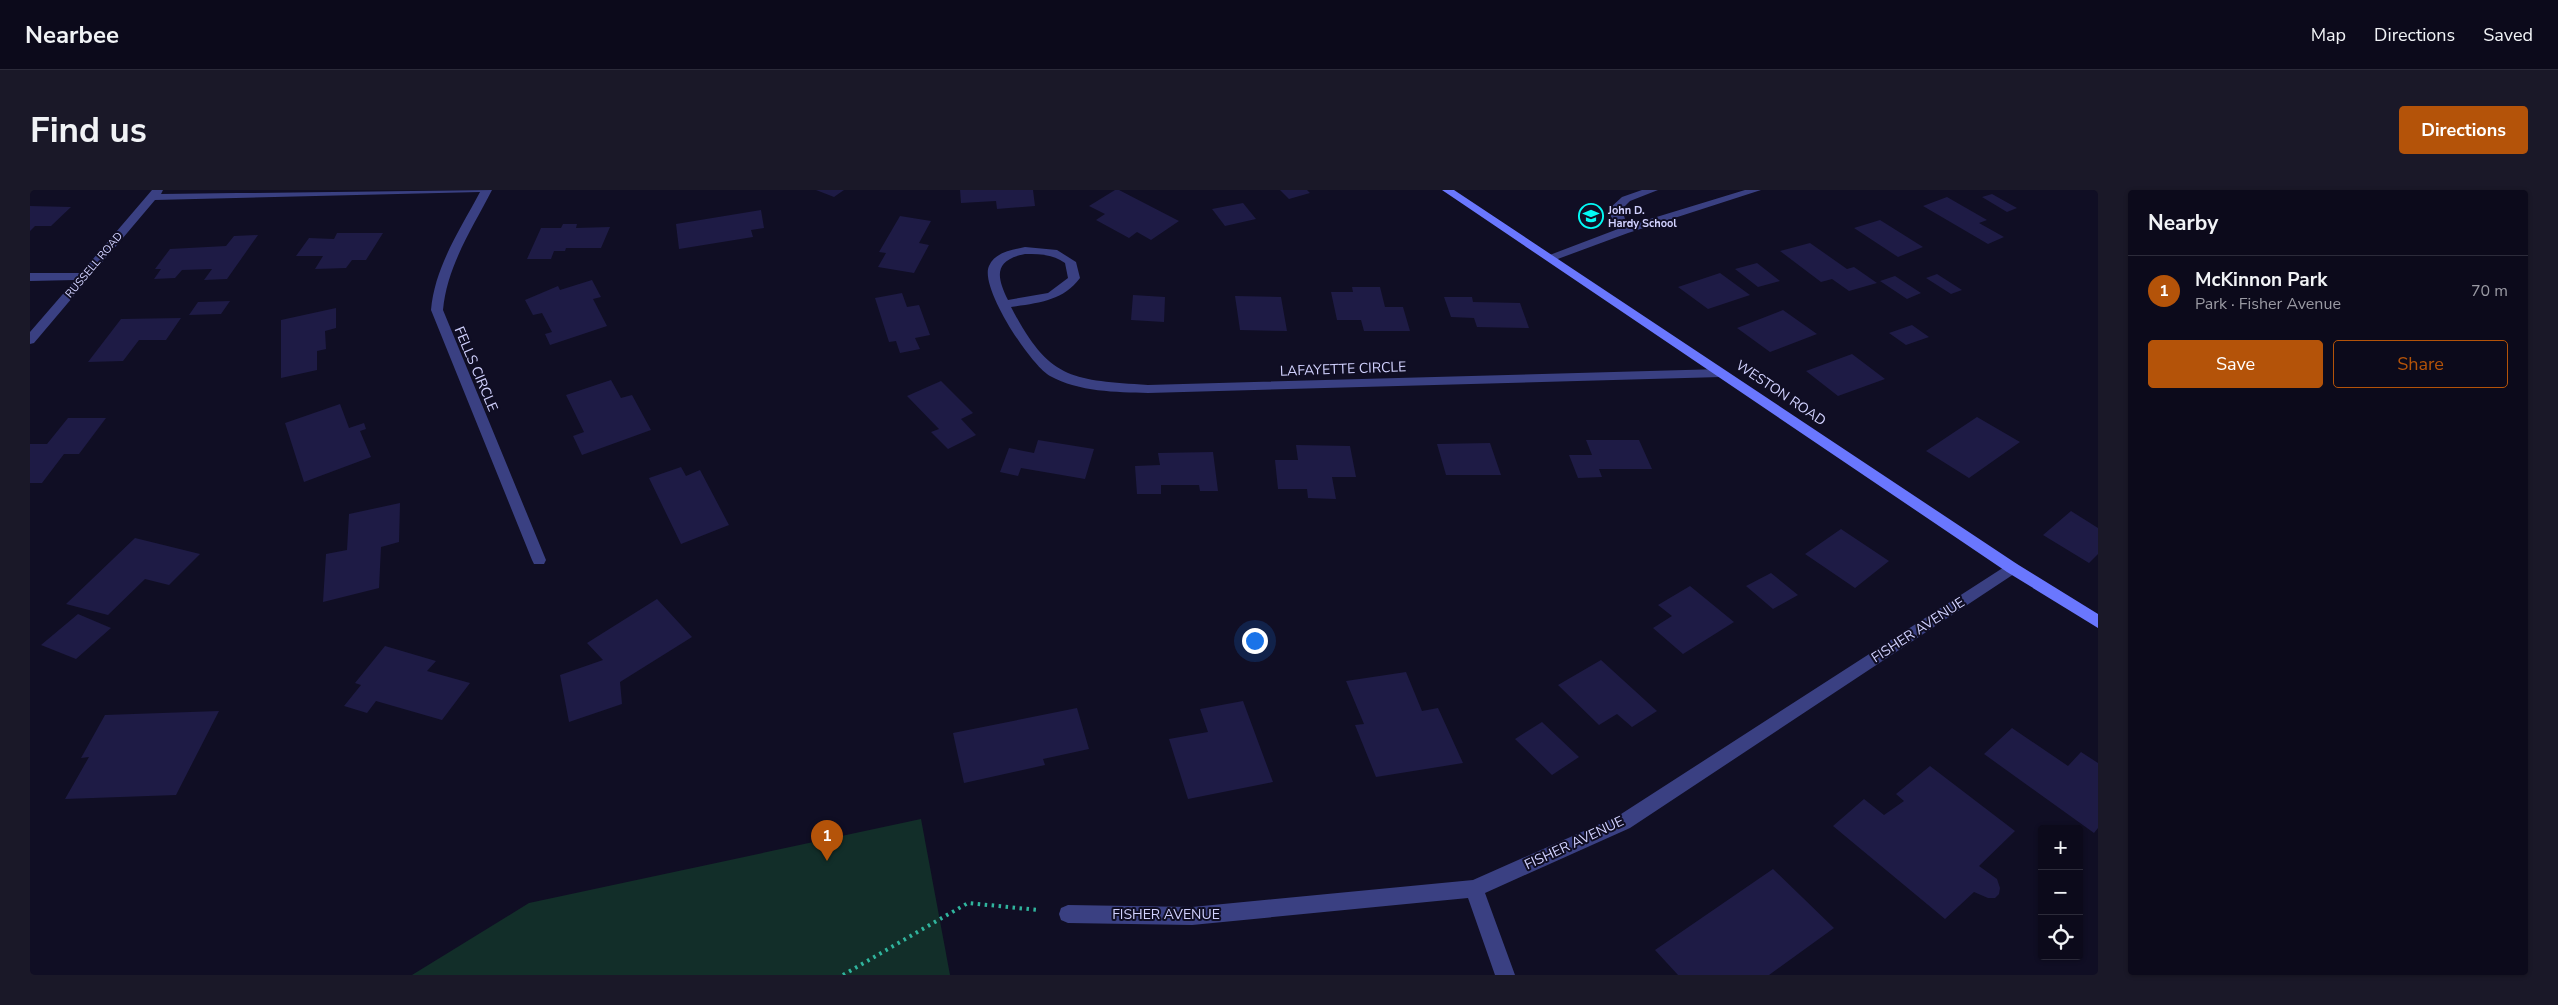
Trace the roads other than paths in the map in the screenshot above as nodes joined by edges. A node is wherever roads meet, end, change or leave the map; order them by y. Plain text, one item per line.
1 (477, 190) edge
2 (487, 190) edge
3 (1447, 190) edge
4 (1653, 190) edge
5 (1756, 190) edge
6 (155, 194) edge
7 (1624, 231) junction
8 (1551, 258) junction
9 (86, 276) junction
10 (30, 277) edge
11 (1005, 304) junction
12 (30, 340) edge
13 (1721, 373) junction
14 (539, 560) dead end
15 (2012, 568) junction
16 (2098, 622) edge
17 (1474, 890) junction
18 (1068, 914) road end
19 (1505, 975) edge

1 - 6 street
2 - 14 street, FELLS CIRCLE
3 - 8 main road, WESTON ROAD
4 - 7 street
5 - 7 street
6 - 9 street, RUSSELL ROAD
7 - 8 street
8 - 13 main road, WESTON ROAD
9 - 10 street
9 - 12 street, RUSSELL ROAD
11 - 11 street, LAFAYETTE CIRCLE
11 - 13 street, LAFAYETTE CIRCLE
13 - 15 main road, WESTON ROAD
15 - 16 main road, WESTON ROAD
15 - 17 street, FISHER AVENUE
17 - 18 street, FISHER AVENUE
17 - 19 street

